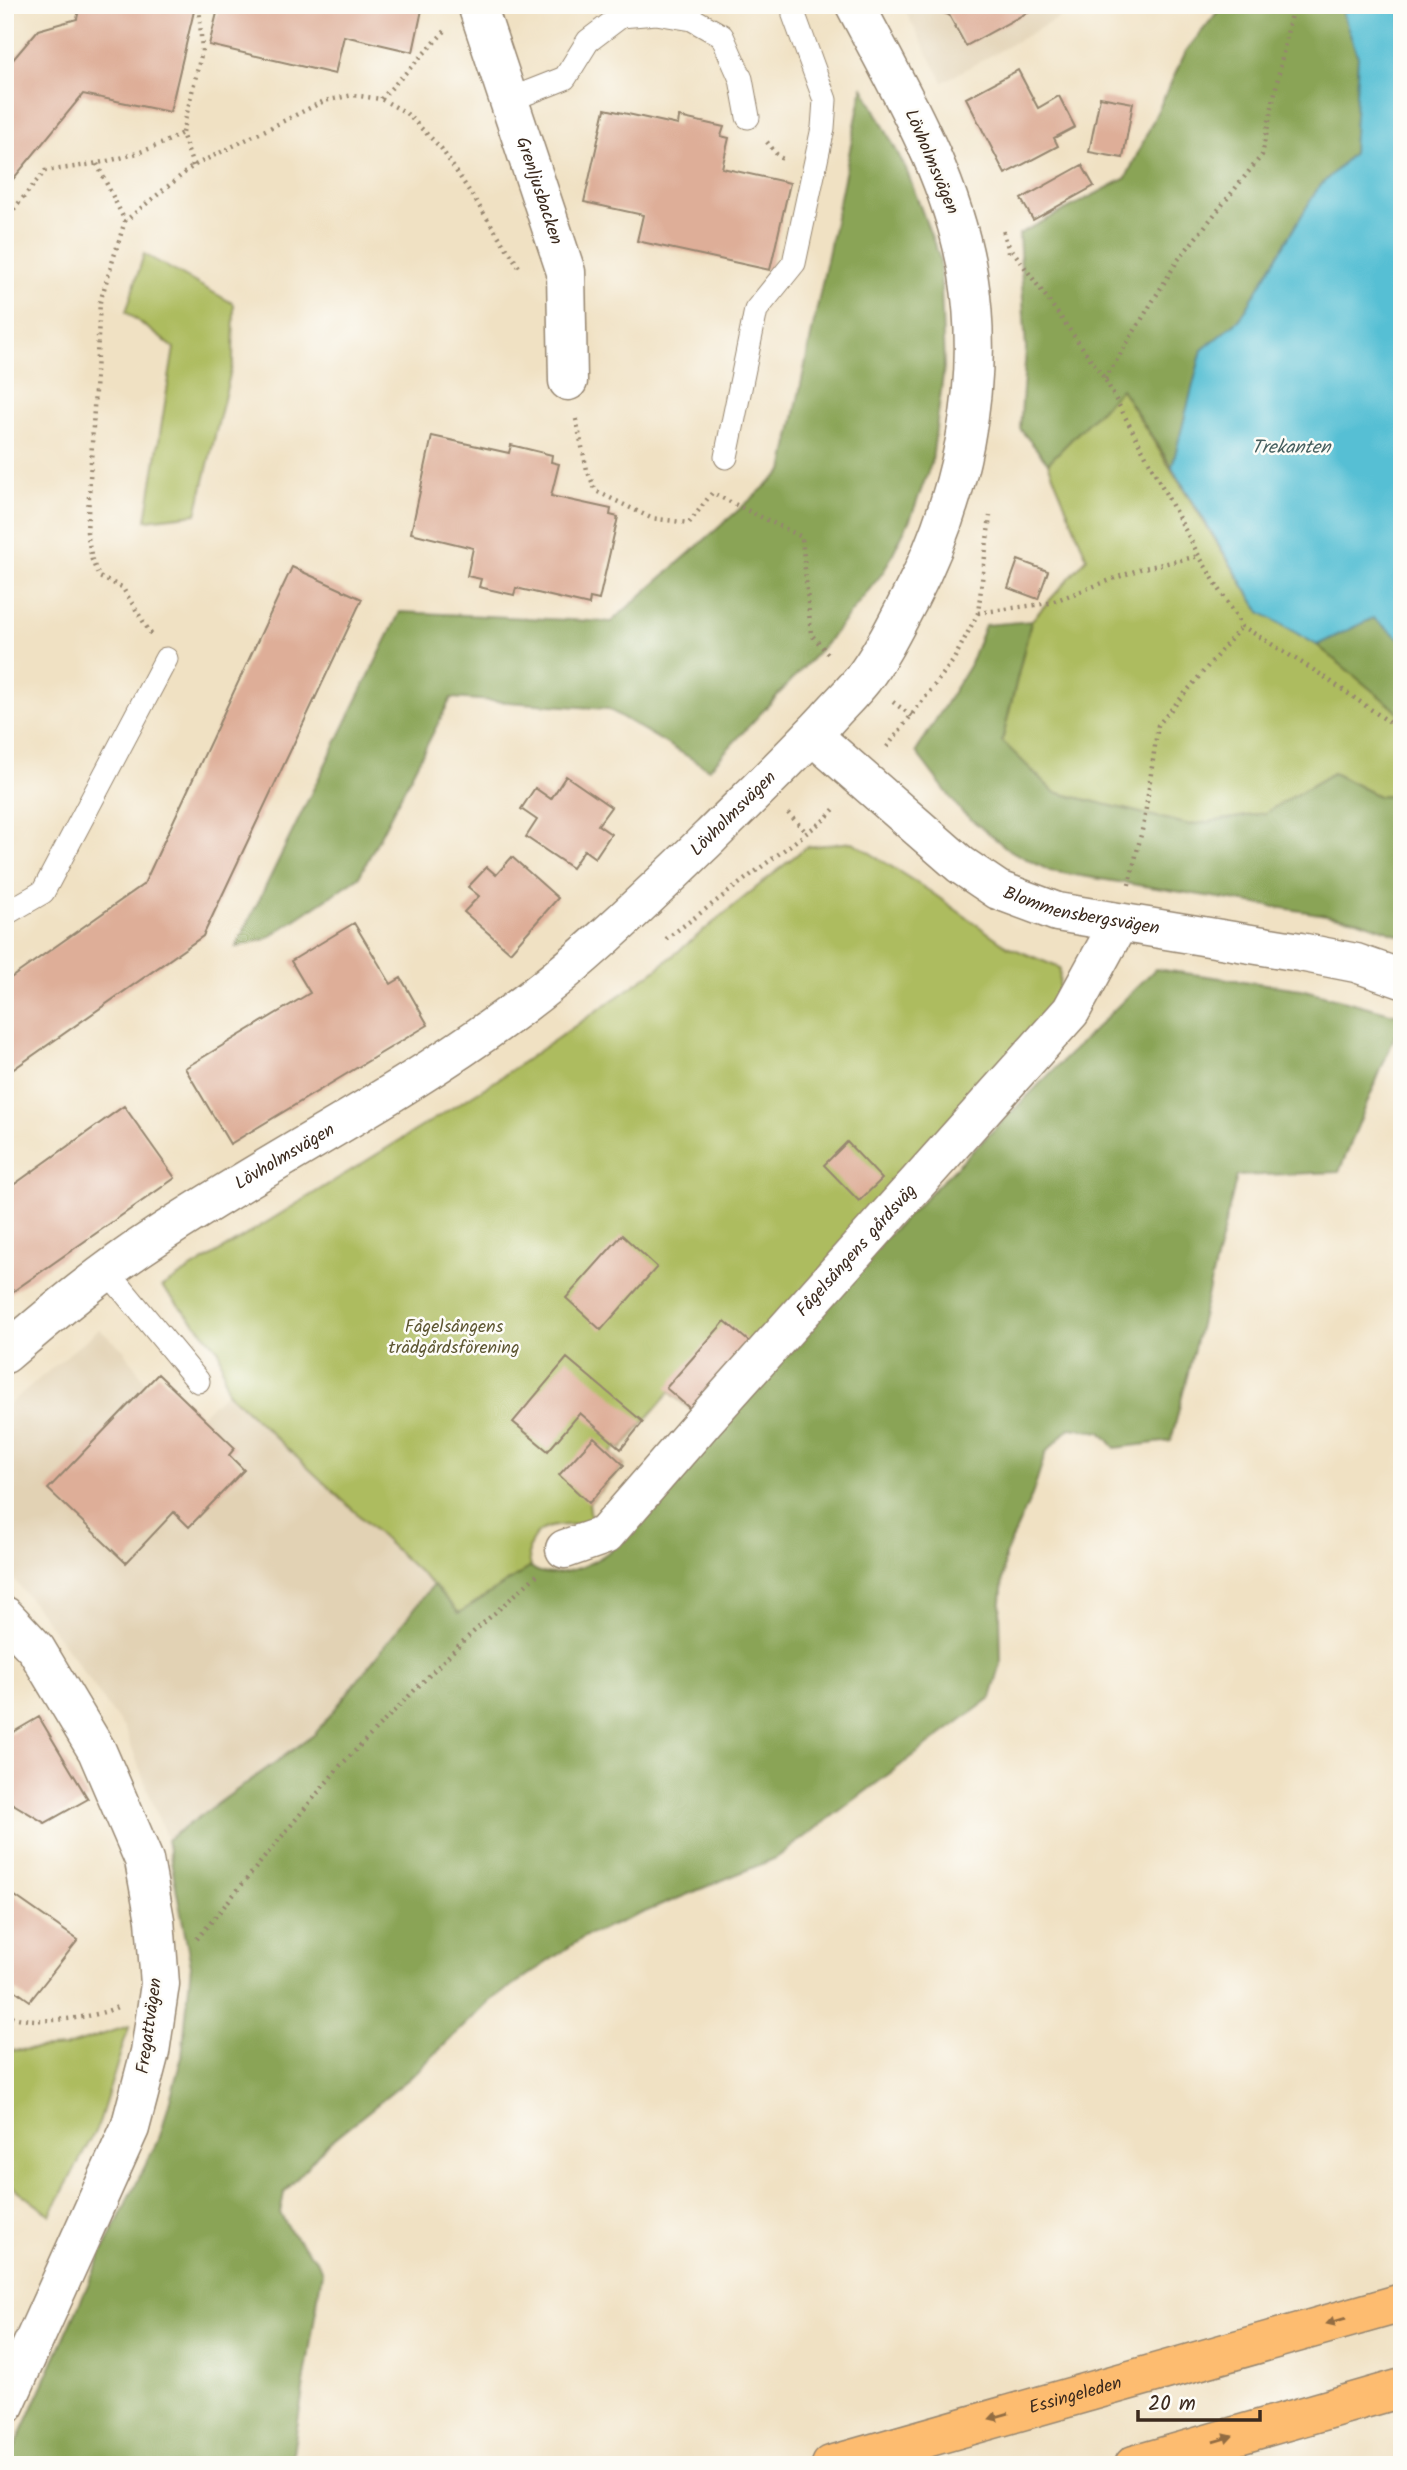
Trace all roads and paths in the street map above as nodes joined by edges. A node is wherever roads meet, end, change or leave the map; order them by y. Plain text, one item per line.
1 (199, 5) edge
2 (794, 5) edge
3 (855, 5) edge
4 (1293, 5) edge
5 (463, 17) edge
6 (381, 99) junction
7 (509, 100) junction
8 (748, 117) joint
9 (182, 133) junction
10 (97, 164) junction
11 (193, 166) junction
12 (813, 170) junction
13 (5, 220) edge
14 (125, 221) junction
15 (1007, 243) dead end
16 (521, 272) dead end
17 (1105, 379) junction
18 (568, 381) joint
19 (726, 457) dead end
20 (1199, 556) junction
21 (978, 613) dead end
22 (1242, 626) junction
23 (836, 645) dead end
24 (166, 659) joint
25 (1402, 731) edge
26 (812, 735) junction
27 (5, 914) edge
28 (1119, 923) junction
29 (1402, 979) edge
30 (107, 1271) junction
31 (5, 1354) edge
32 (198, 1381) dead end
33 (565, 1549) joint
34 (5, 1616) edge
35 (159, 1984) junction
36 (5, 2014) edge
37 (1402, 2303) edge
38 (1402, 2388) edge
39 (5, 2404) edge
40 (831, 2465) edge
41 (1134, 2465) edge

1 - 9 path
2 - 12 lane
3 - 26 street, Lövholmsvägen
4 - 17 path
5 - 6 path
5 - 7 street, Grenljusbacken
6 - 11 path
6 - 16 path
7 - 8 lane
7 - 18 street, Grenljusbacken
8 - 12 path
9 - 10 path
9 - 11 path
10 - 13 path
10 - 14 path
11 - 14 path
12 - 19 lane
14 - 24 path
15 - 17 path
17 - 20 path
18 - 23 path
20 - 21 path
20 - 22 path
22 - 25 path
22 - 28 path
24 - 27 lane
26 - 28 street, Blommensbergsvägen
26 - 30 street, Lövholmsvägen
28 - 29 street, Blommensbergsvägen
28 - 33 street, Fågelsångens gårdsväg
30 - 31 street, Lövholmsvägen
30 - 32 lane
33 - 35 path
34 - 35 street, Fregattvägen
35 - 36 path
35 - 39 street, Fregattvägen
37 -> 40 highway, Essingeleden
41 -> 38 highway

